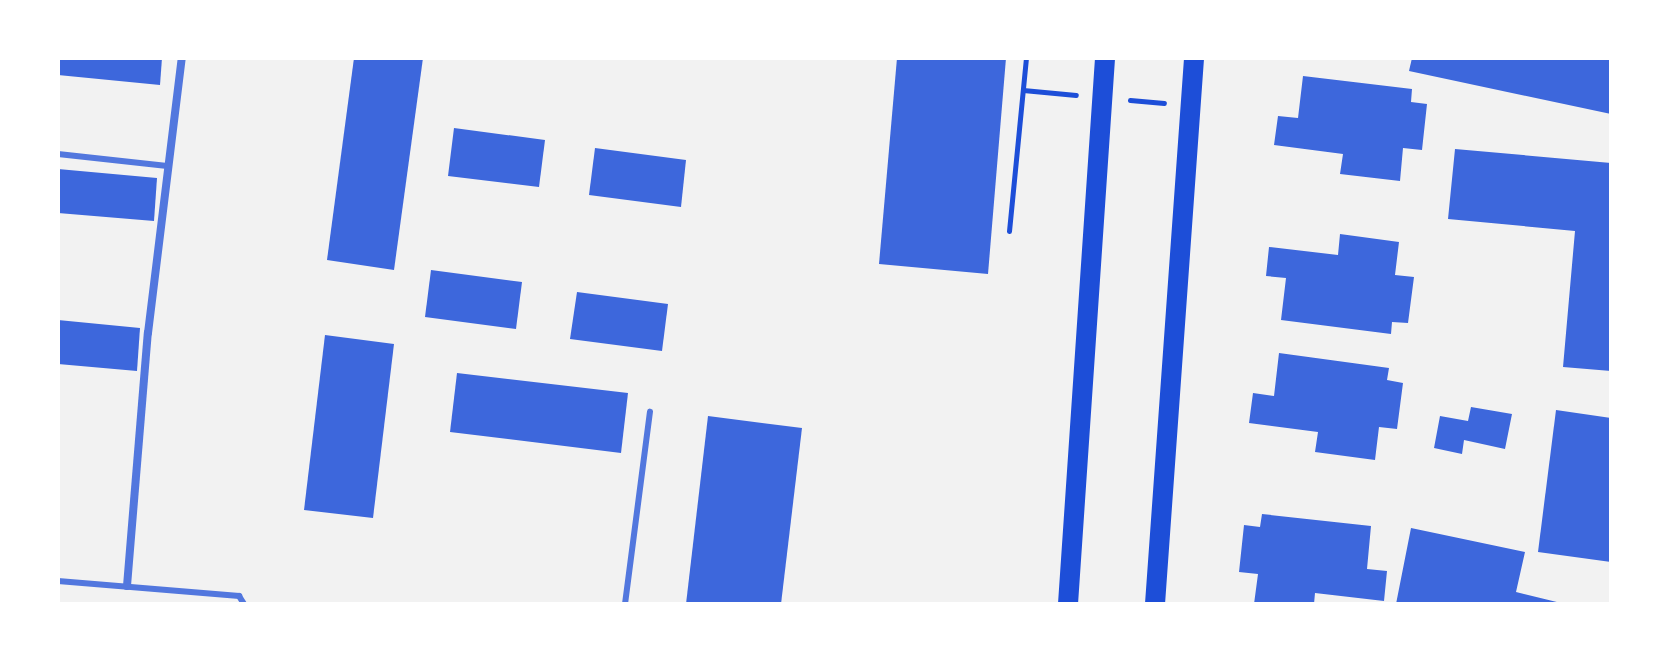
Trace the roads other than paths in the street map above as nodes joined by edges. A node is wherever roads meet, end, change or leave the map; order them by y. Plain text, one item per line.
1 (182, 58) edge
2 (1105, 58) edge
3 (1194, 58) edge
4 (58, 154) edge
5 (167, 166) junction
6 (650, 412) dead end
7 (58, 581) edge
8 (127, 586) junction
9 (244, 604) edge
10 (625, 604) edge
11 (1068, 604) edge
12 (1155, 604) edge

1 - 5 street
2 - 11 main road
3 - 12 main road
4 - 5 lane
5 - 8 street
6 - 10 lane
7 - 8 lane
8 - 9 lane

